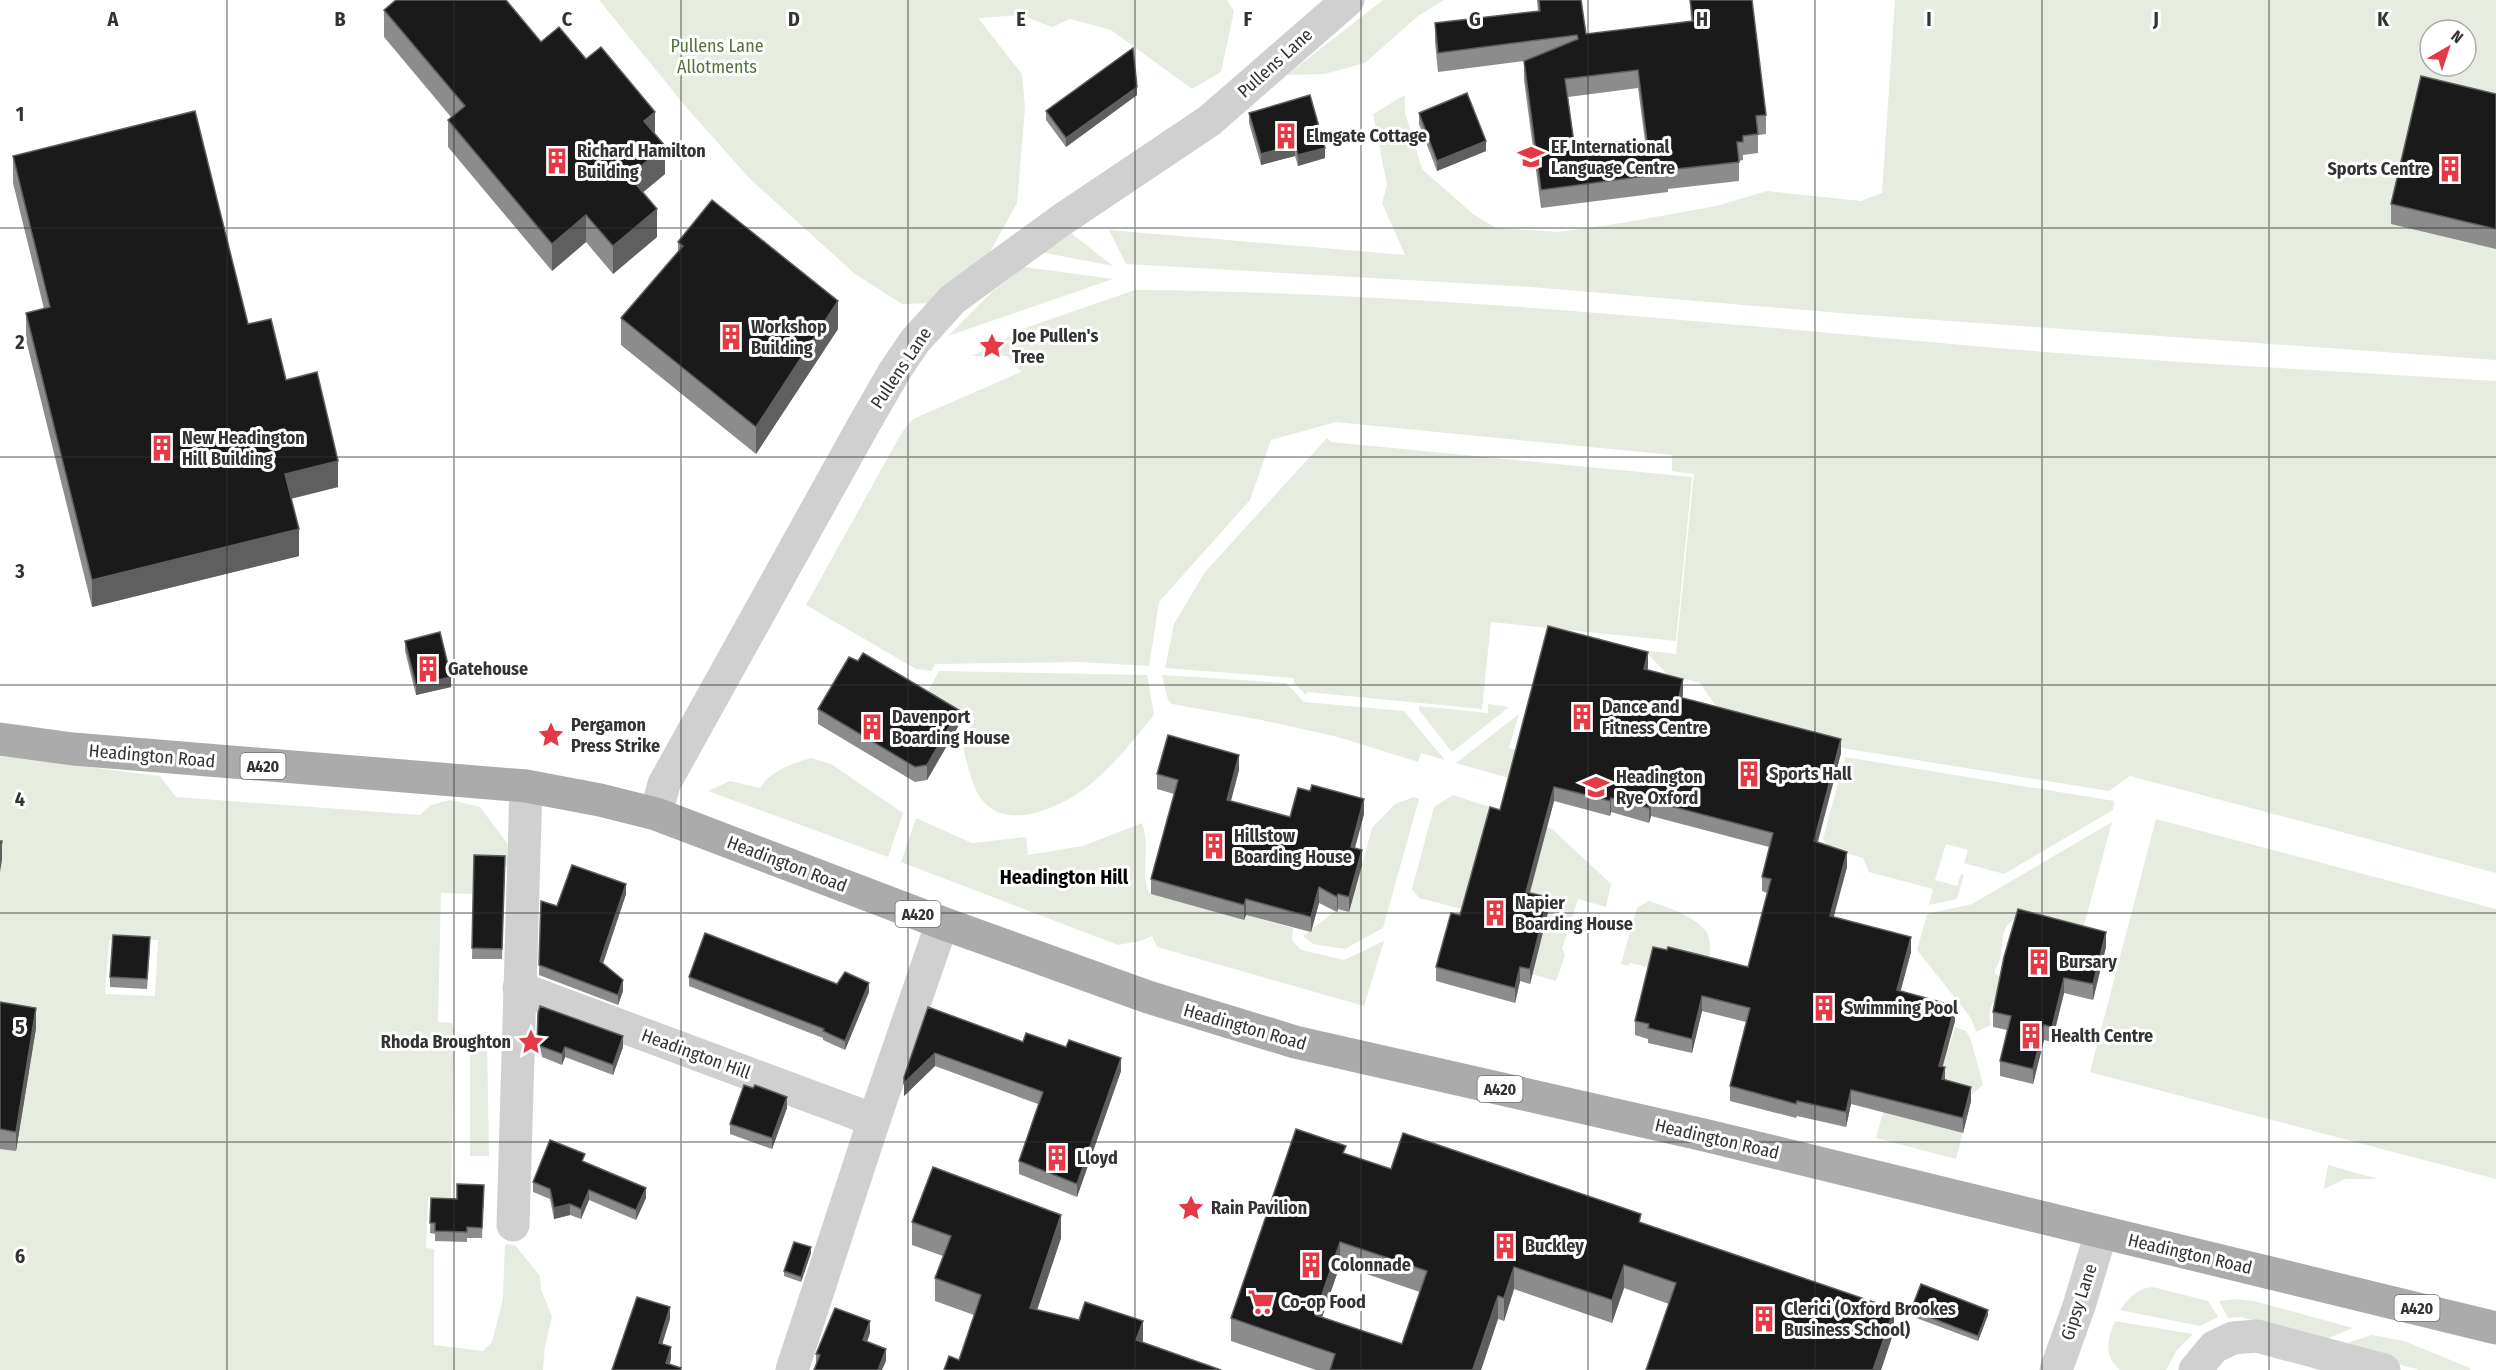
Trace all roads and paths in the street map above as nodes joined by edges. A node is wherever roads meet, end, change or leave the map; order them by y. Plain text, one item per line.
1 (1348, 0) edge
2 (0, 739) edge
3 (526, 786) junction
4 (656, 814) junction
5 (942, 923) junction
6 (519, 988) junction
7 (874, 1120) junction
8 (513, 1225) dead end
9 (2101, 1233) junction
10 (2496, 1328) edge
11 (792, 1370) edge
12 (2056, 1370) edge
13 (2196, 1370) edge
14 (2384, 1370) edge

1 - 4 street, Pullens Lane
2 - 3 main road, Headington Road / A420
3 - 4 main road, Headington Road / A420
3 - 6 street
4 - 5 main road, Headington Road / A420
5 - 7 street
5 - 9 main road, Headington Road / A420
6 - 7 street, Headington Hill
6 - 8 street
7 - 11 street
9 - 10 main road, Headington Road / A420
9 - 12 street, Gipsy Lane
13 - 14 street

